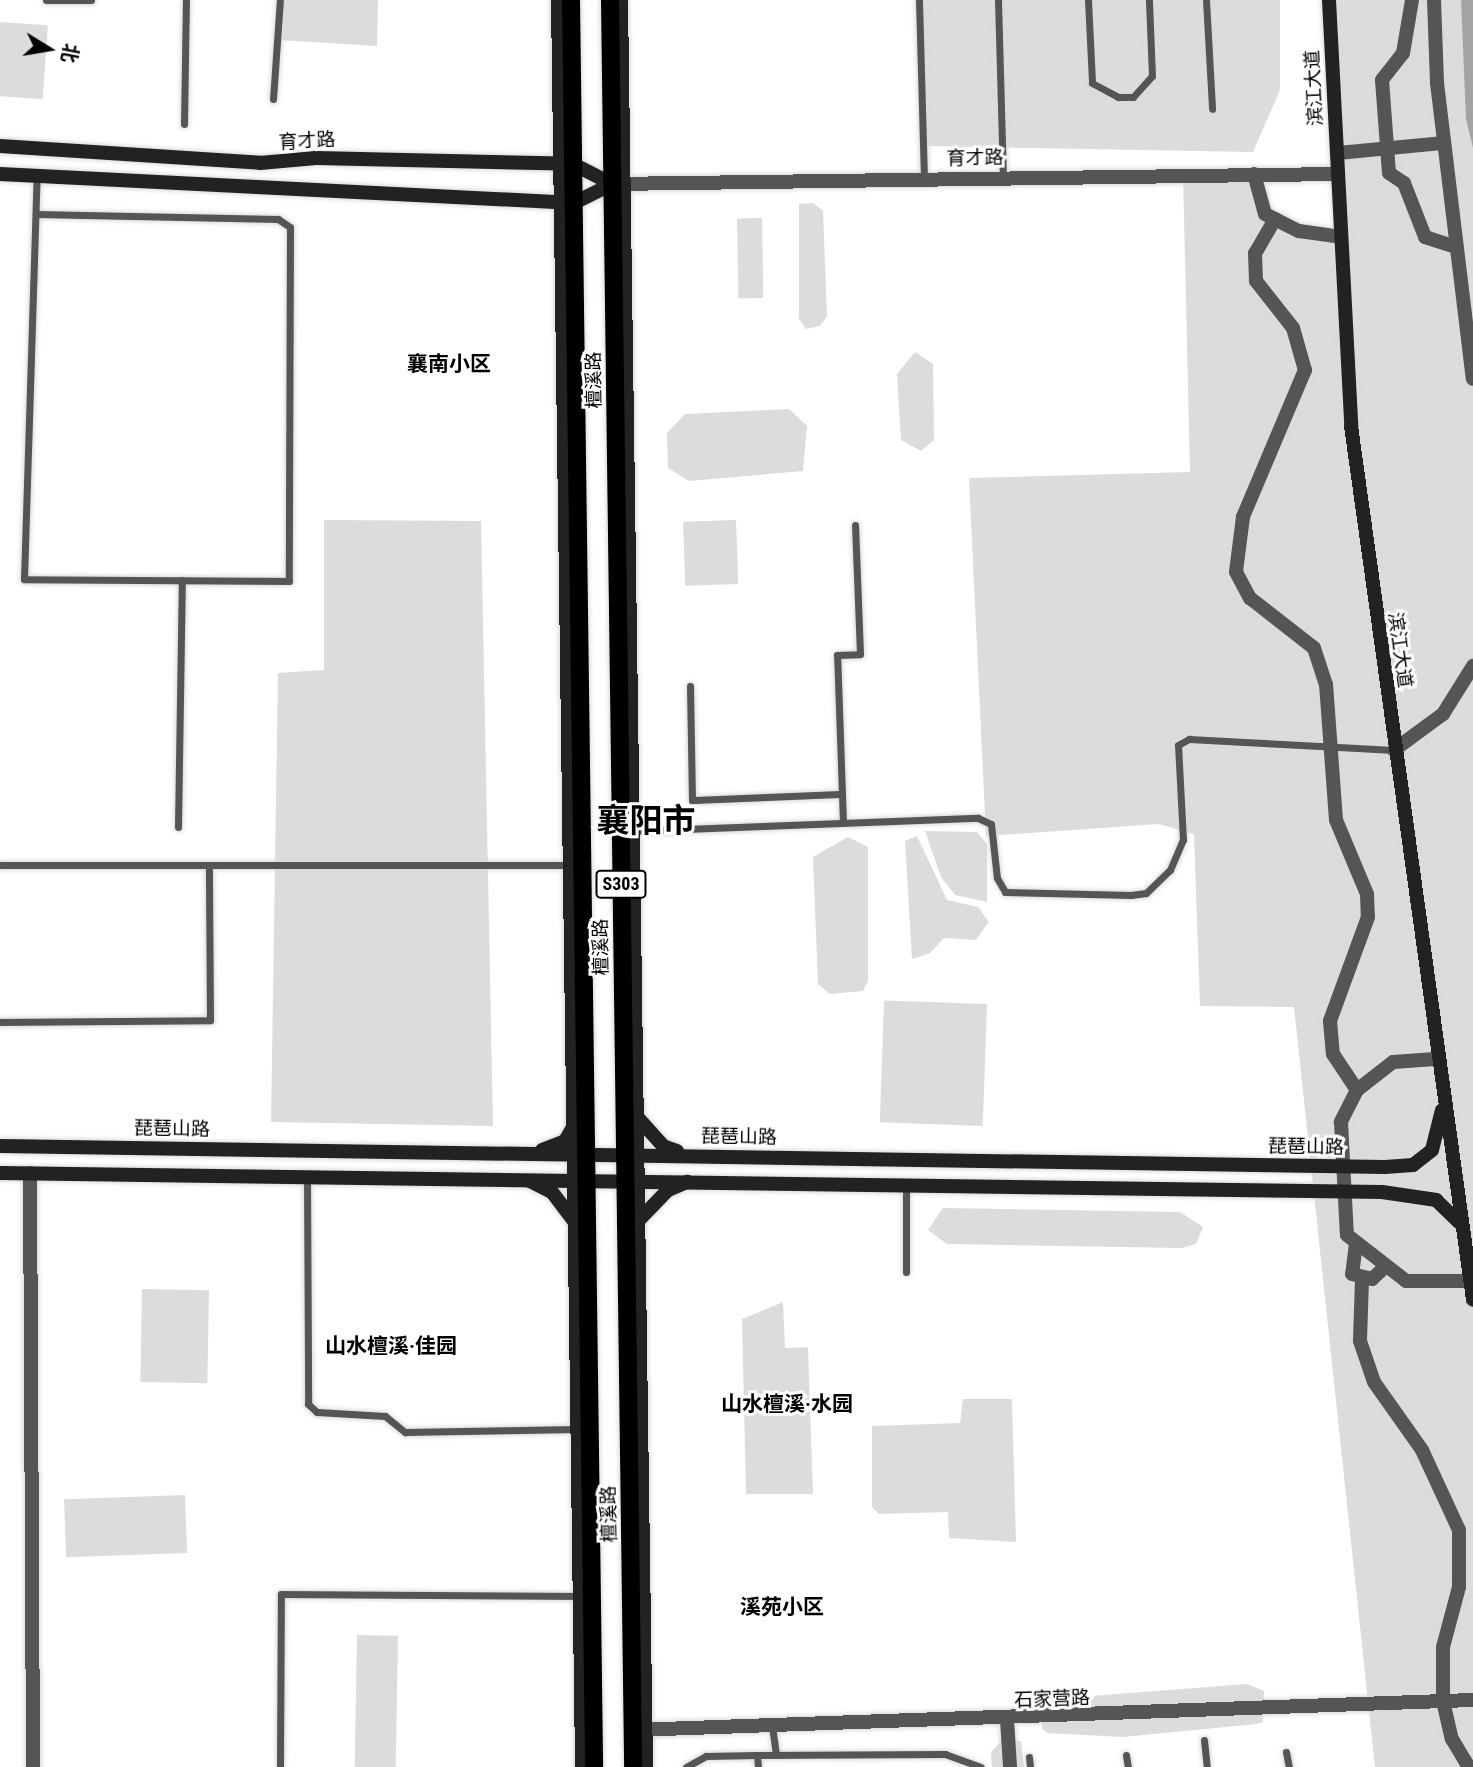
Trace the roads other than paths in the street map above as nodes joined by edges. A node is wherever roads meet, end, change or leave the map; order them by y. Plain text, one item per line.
1 (46, 0) edge
2 (91, 0) edge
3 (186, 0) edge
4 (280, 0) edge
5 (558, 0) edge
6 (571, 0) edge
7 (610, 0) edge
8 (621, 0) edge
9 (919, 0) edge
10 (998, 0) edge
11 (1088, 0) edge
12 (1149, 0) edge
13 (1206, 0) edge
14 (1329, 0) edge
15 (1412, 0) edge
16 (1434, 0) edge
17 (273, 99) dead end
18 (1212, 110) dead end
19 (184, 124) dead end
20 (1444, 143) junction
21 (0, 146) edge
22 (1388, 148) junction
23 (1336, 153) junction
24 (567, 164) junction
25 (0, 174) edge
26 (1254, 174) junction
27 (1338, 174) junction
28 (37, 176) junction
29 (924, 177) junction
30 (1003, 177) junction
31 (618, 183) junction
32 (568, 203) junction
33 (36, 214) junction
34 (1275, 219) junction
35 (1341, 237) junction
36 (1455, 247) junction
37 (1473, 379) edge
38 (855, 525) dead end
39 (182, 580) junction
40 (1473, 666) edge
41 (690, 686) dead end
42 (1331, 747) junction
43 (1394, 750) junction
44 (842, 794) junction
45 (843, 823) junction
46 (178, 827) dead end
47 (626, 831) junction
48 (0, 865) edge
49 (209, 865) junction
50 (575, 865) junction
51 (0, 1022) edge
52 (1435, 1059) junction
53 (1357, 1090) junction
54 (1442, 1110) junction
55 (638, 1118) junction
56 (576, 1121) junction
57 (0, 1146) edge
58 (529, 1153) junction
59 (581, 1154) junction
60 (632, 1155) junction
61 (688, 1156) junction
62 (1344, 1167) junction
63 (0, 1173) edge
64 (30, 1173) junction
65 (307, 1177) junction
66 (525, 1179) junction
67 (582, 1180) junction
68 (691, 1180) junction
69 (632, 1181) junction
70 (906, 1184) junction
71 (1346, 1191) junction
72 (640, 1219) junction
73 (1459, 1222) junction
74 (577, 1226) junction
75 (1356, 1243) junction
76 (1384, 1268) junction
77 (906, 1272) dead end
78 (1362, 1280) junction
79 (1470, 1281) junction
80 (1473, 1300) edge
81 (579, 1429) junction
82 (581, 1596) junction
83 (1473, 1700) edge
84 (1443, 1702) junction
85 (1007, 1720) junction
86 (772, 1726) junction
87 (639, 1730) junction
88 (1203, 1740) dead end
89 (1286, 1752) dead end
90 (757, 1755) junction
91 (776, 1755) junction
92 (1126, 1755) dead end
93 (1028, 1757) dead end
94 (33, 1767) edge
95 (281, 1767) edge
96 (582, 1767) edge
97 (594, 1767) edge
98 (633, 1767) edge
99 (646, 1767) edge
100 (686, 1767) edge
101 (758, 1767) edge
102 (981, 1767) edge
103 (1010, 1767) edge
104 (1030, 1767) edge
105 (1128, 1767) edge
106 (1207, 1767) edge
107 (1289, 1767) edge
108 (1469, 1767) edge

1 - 2 lane
3 - 19 lane
4 - 17 lane
5 - 24 street
6 - 24 main road, 檀溪路 / S303
7 - 31 main road, 檀溪路 / S303
8 - 31 street
9 - 29 lane
10 - 30 lane
11 - 12 lane
13 - 18 lane
14 - 23 street, 滨江大道
15 - 22 street
16 - 20 street
20 - 22 street
20 - 36 street
21 - 24 street, 育才路
22 - 23 street
22 - 36 street
23 - 27 street, 滨江大道
24 - 31 street, 育才路
24 - 32 main road, 檀溪路 / S303
25 - 28 street, 育才路
26 - 27 street, 育才路
26 - 30 street, 育才路
26 - 34 street
27 - 35 street, 滨江大道
28 - 32 street, 育才路
28 - 33 lane
29 - 30 street, 育才路
29 - 31 street, 育才路
31 - 32 street, 育才路
31 - 47 main road, 檀溪路 / S303
32 - 50 main road, 檀溪路 / S303
33 - 39 lane
33 - 39 lane
34 - 35 street
34 - 42 street
35 - 43 street, 滨江大道
36 - 37 street
38 - 44 lane
39 - 46 lane
40 - 43 street
41 - 44 lane
42 - 43 lane
42 - 45 lane
42 - 53 street
43 - 52 street, 滨江大道
44 - 45 lane
45 - 47 lane
47 - 55 street
47 - 60 main road, 檀溪路 / S303
48 - 49 lane
49 - 50 lane
49 - 51 lane
50 - 56 street
50 - 59 main road, 檀溪路 / S303
52 - 53 street
52 - 54 street, 滨江大道
53 - 62 street
54 - 62 street, 琵琶山路
54 - 73 street, 滨江大道
55 - 60 street
55 - 61 street
56 - 58 street
56 - 59 street
57 - 58 street, 琵琶山路
58 - 59 street, 琵琶山路
59 - 60 street, 琵琶山路
59 - 67 main road, 檀溪路 / S303
60 - 61 street, 琵琶山路
60 - 69 main road, 檀溪路 / S303
61 - 62 street, 琵琶山路
62 - 71 street
63 - 64 street
64 - 65 street
64 - 94 street
65 - 66 street
65 - 81 lane
66 - 67 street
66 - 74 street
67 - 69 street
67 - 74 street
67 - 97 main road, 檀溪路 / S303
68 - 69 street
68 - 70 street
68 - 72 street
69 - 72 street
69 - 87 main road, 檀溪路 / S303
70 - 71 street
70 - 77 lane
71 - 73 street
71 - 75 street
72 - 87 street
73 - 79 street, 滨江大道
74 - 81 street
75 - 76 street
75 - 78 street
76 - 78 street
76 - 79 street
78 - 84 street
79 - 80 street, 滨江大道
81 - 82 street
82 - 95 lane
82 - 96 street
83 - 84 street, 石家营路
84 - 85 street, 石家营路
84 - 108 street
85 - 86 street, 石家营路
85 - 103 street
86 - 87 street, 石家营路
86 - 91 lane
87 - 98 main road, 檀溪路 / S303
87 - 99 street
88 - 106 lane
89 - 107 lane
90 - 91 lane
90 - 100 lane
90 - 101 lane
91 - 102 lane
92 - 105 lane
93 - 104 lane

